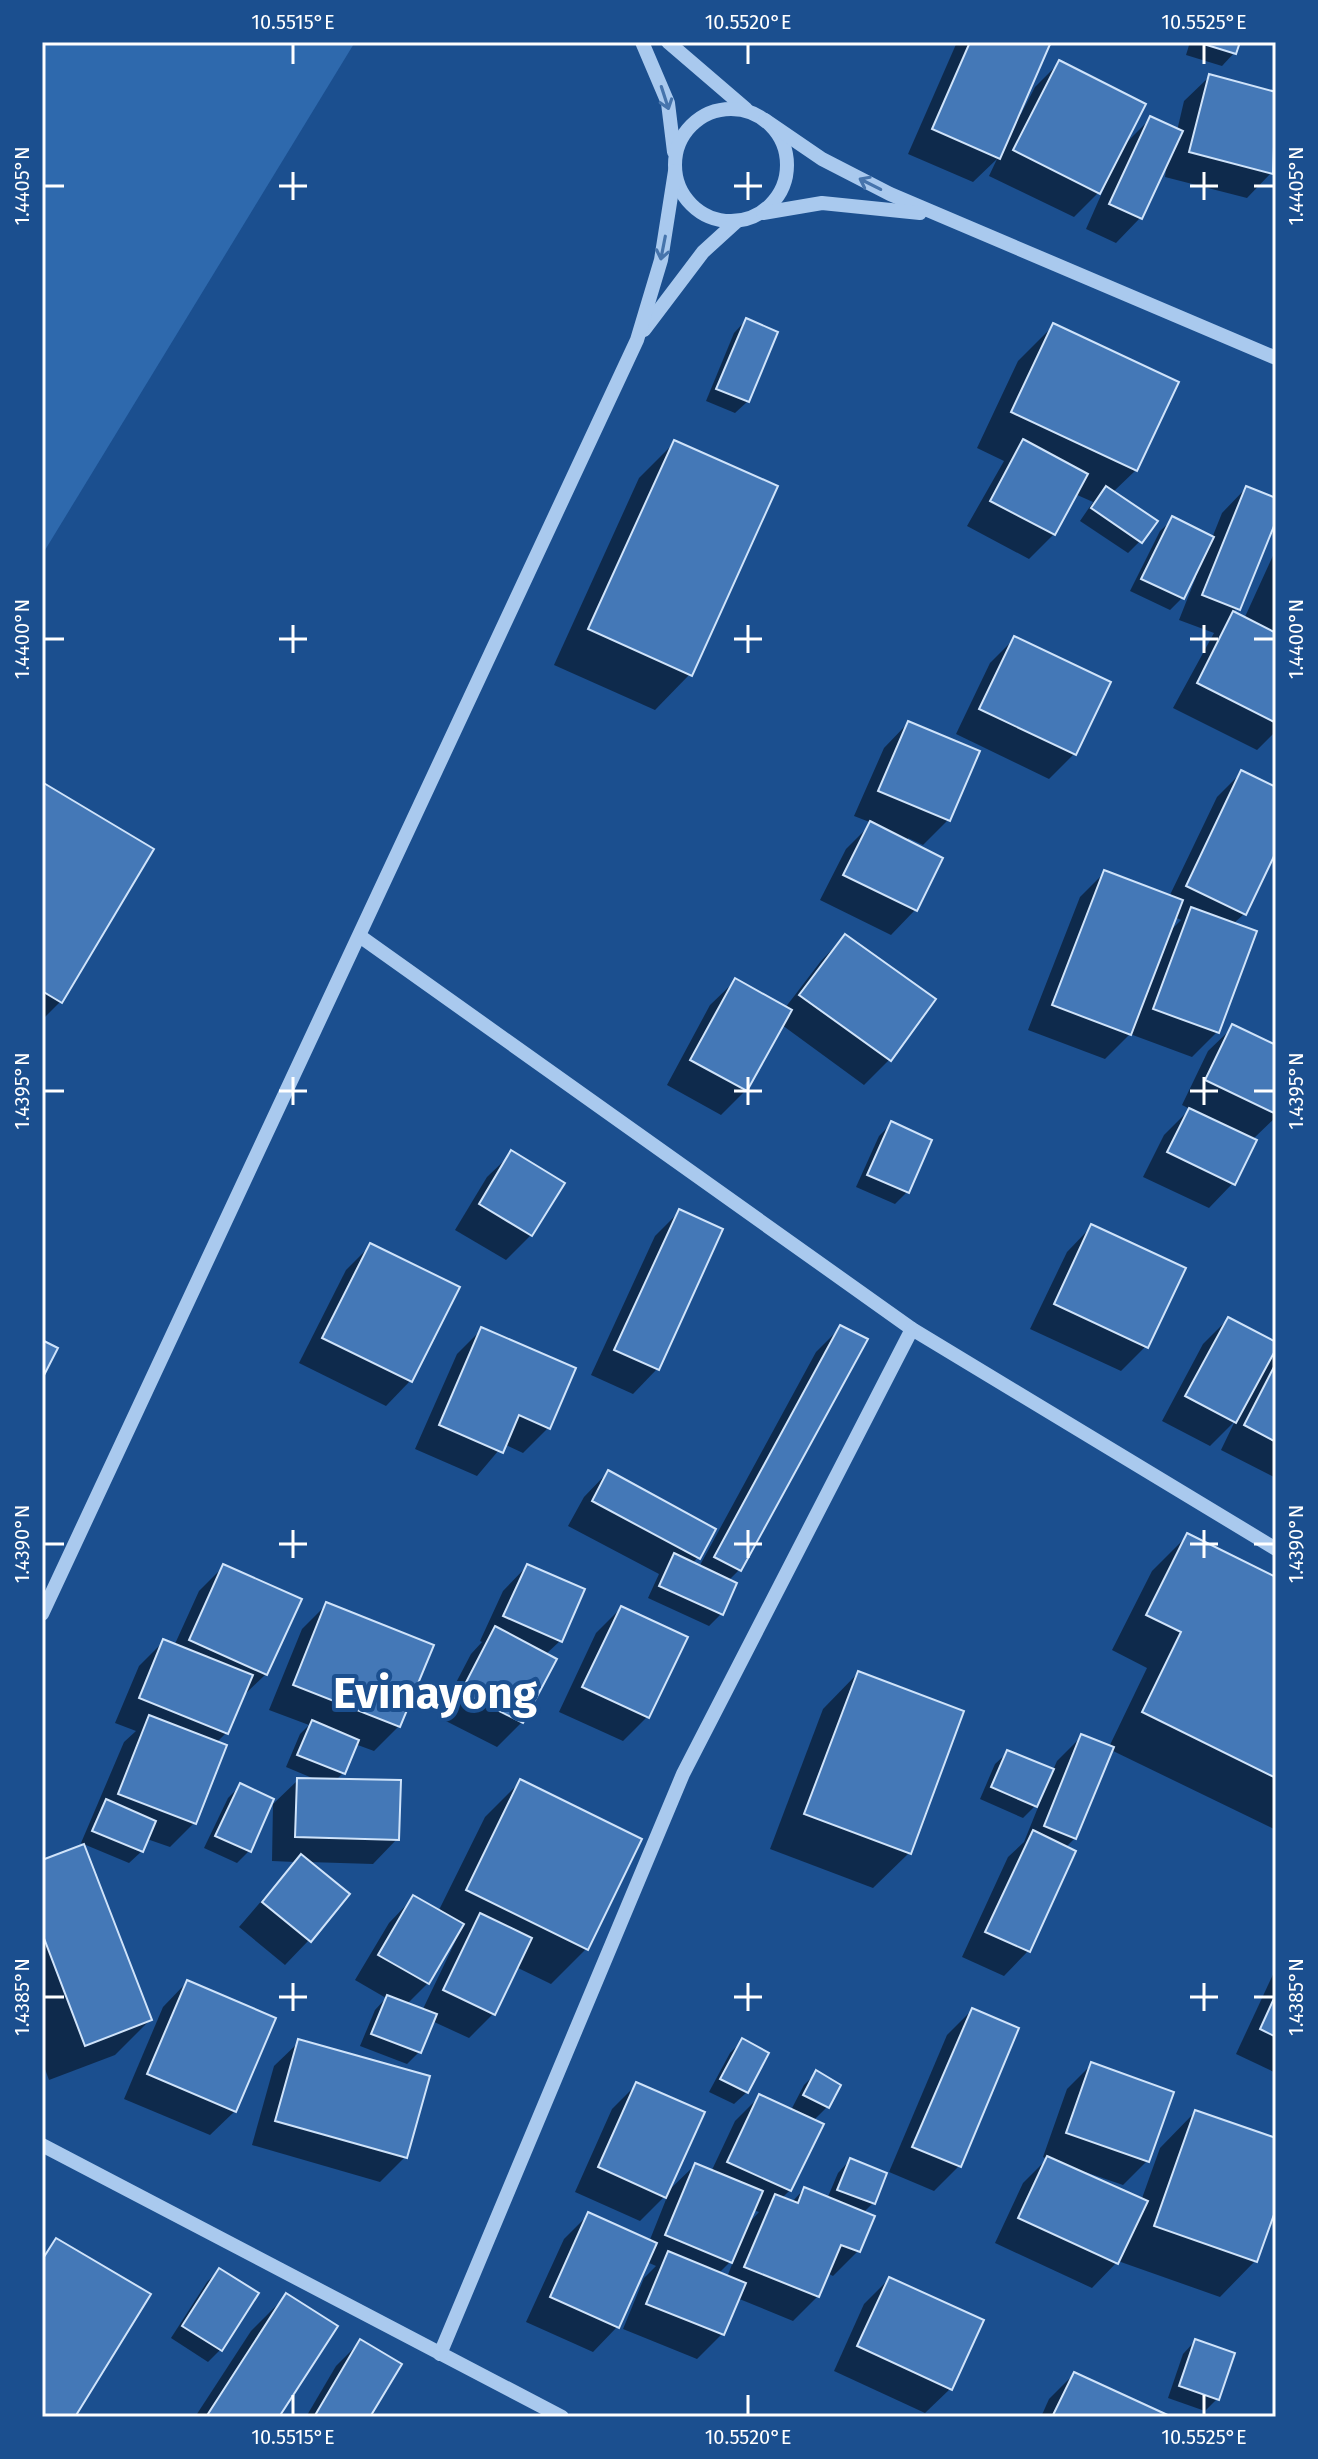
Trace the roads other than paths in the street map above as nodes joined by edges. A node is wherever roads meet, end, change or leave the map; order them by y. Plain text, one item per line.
1 (642, 42) edge
2 (668, 42) edge
3 (759, 116) junction
4 (675, 164) junction
5 (755, 216) junction
6 (941, 216) junction
7 (737, 221) junction
8 (637, 340) junction
9 (1276, 358) edge
10 (361, 937) junction
11 (912, 1329) junction
12 (1276, 1549) edge
13 (42, 1614) edge
14 (42, 2145) edge
15 (440, 2354) junction
16 (562, 2417) edge

1 -> 4 street
2 - 3 street
3 - 4 street
3 - 5 street
6 -> 3 street
4 - 7 street
4 -> 8 street
5 - 6 street
5 - 7 street
6 - 9 street
7 - 8 street
8 - 10 street
10 - 11 street
10 - 13 street
11 - 12 street
11 - 15 street
14 - 15 street
15 - 16 street

